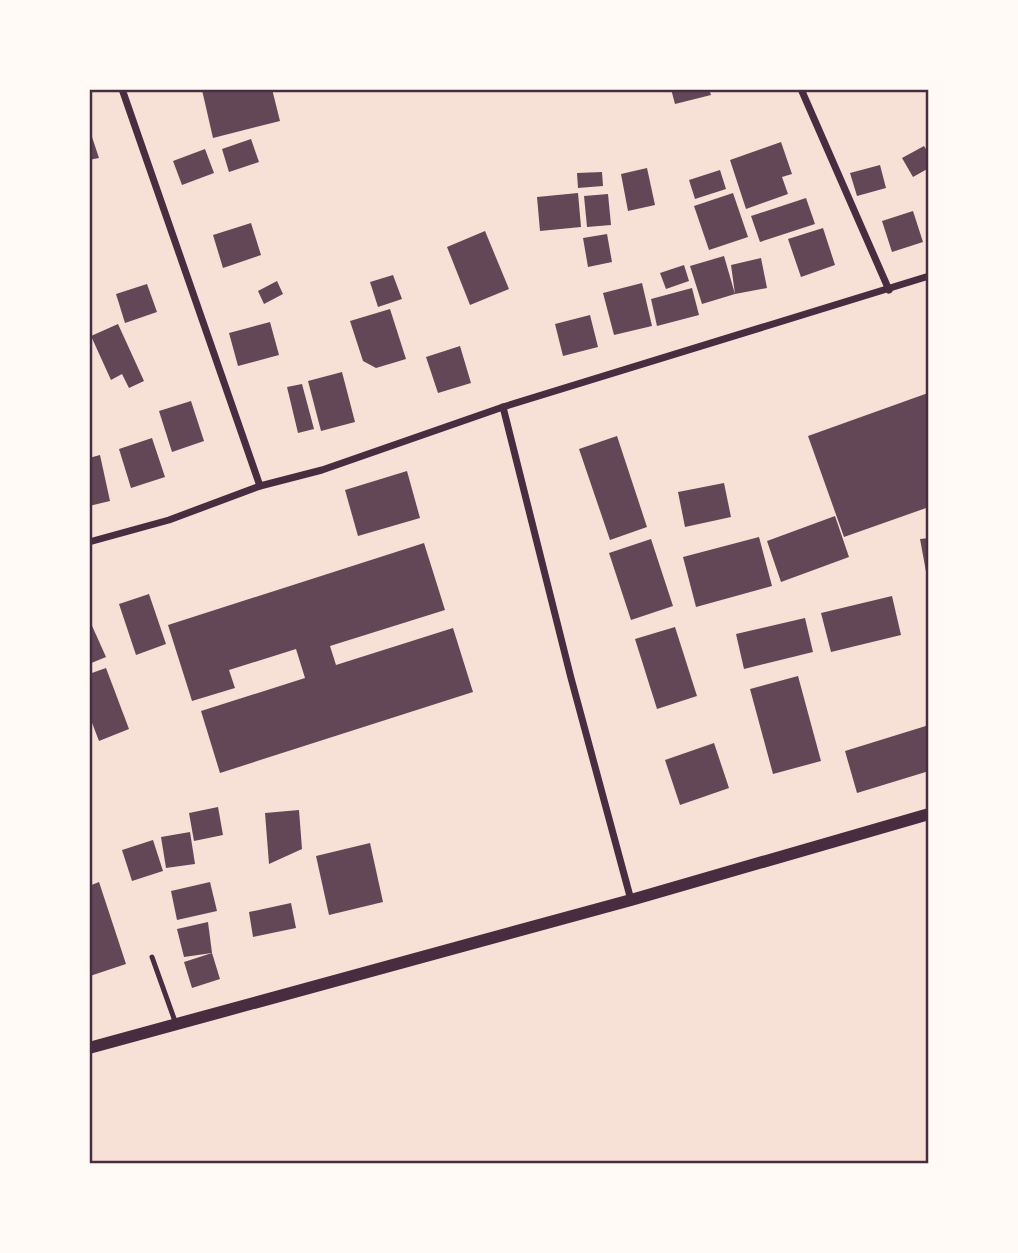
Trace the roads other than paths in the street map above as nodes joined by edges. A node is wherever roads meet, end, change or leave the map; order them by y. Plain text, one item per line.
1 (122, 89) edge
2 (801, 89) edge
3 (929, 276) edge
4 (889, 289) junction
5 (503, 407) junction
6 (260, 486) junction
7 (89, 542) edge
8 (929, 814) edge
9 (631, 900) junction
10 (152, 957) dead end
11 (176, 1024) junction
12 (89, 1048) edge

1 - 6 street
2 - 4 street
3 - 4 street
4 - 5 street
5 - 6 street
5 - 9 street
6 - 7 street
8 - 9 street
9 - 11 street
10 - 11 lane
11 - 12 street

